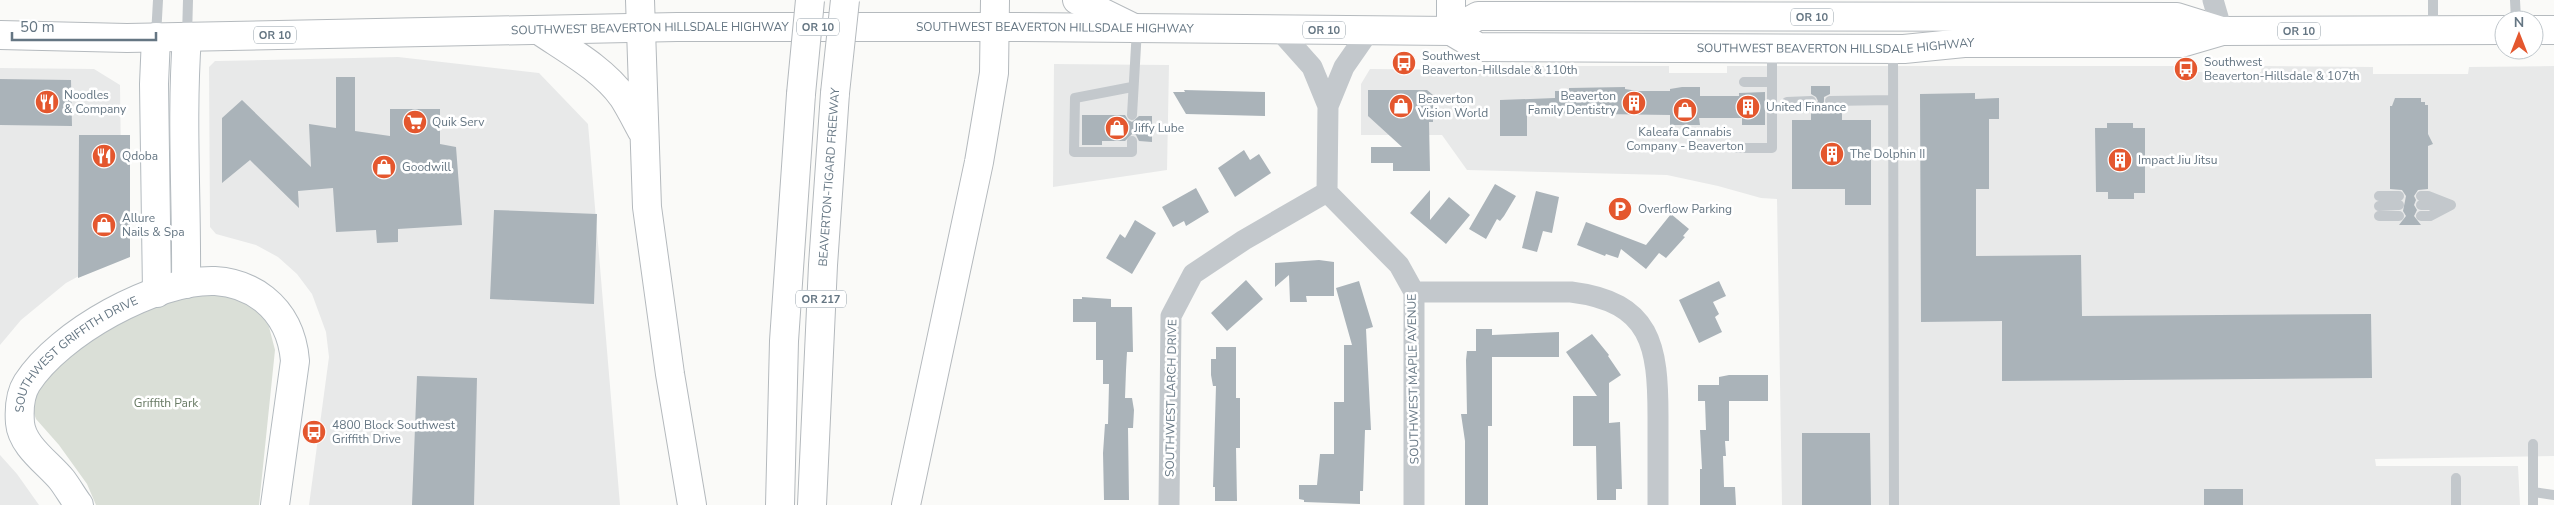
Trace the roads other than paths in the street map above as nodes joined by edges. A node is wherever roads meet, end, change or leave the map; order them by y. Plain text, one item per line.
1 (158, 0) edge
2 (188, 0) edge
3 (640, 0) edge
4 (810, 0) edge
5 (845, 0) edge
6 (995, 0) edge
7 (1077, 0) edge
8 (1451, 0) edge
9 (2213, 0) edge
10 (2433, 0) edge
11 (1741, 9) edge
12 (995, 27) junction
13 (640, 28) junction
14 (1136, 28) junction
15 (540, 30) junction
16 (1279, 30) junction
17 (1369, 30) junction
18 (1451, 30) junction
19 (2222, 30) junction
20 (2433, 30) junction
21 (2494, 30) edge
22 (0, 36) edge
23 (156, 37) junction
24 (187, 37) junction
25 (1708, 48) junction
26 (1772, 48) junction
27 (1893, 49) junction
28 (1744, 82) dead end
29 (1772, 82) junction
30 (1132, 87) junction
31 (1893, 100) junction
32 (1811, 101) dead end
33 (1830, 101) dead end
34 (1788, 102) dead end
35 (1328, 106) junction
36 (1132, 115) dead end
37 (643, 133) junction
38 (1132, 141) dead end
39 (1738, 148) dead end
40 (1327, 192) junction
41 (2451, 205) dead end
42 (2399, 206) joint
43 (2421, 206) dead end
44 (186, 284) junction
45 (1414, 292) junction
46 (157, 293) junction
47 (2533, 444) dead end
48 (2456, 478) dead end
49 (2533, 492) junction
50 (2554, 494) edge
51 (79, 505) edge
52 (275, 505) edge
53 (692, 505) edge
54 (780, 505) edge
55 (812, 505) edge
56 (906, 505) edge
57 (1170, 505) edge
58 (1414, 505) edge
59 (1658, 505) edge
60 (1894, 505) edge
61 (2456, 505) edge
62 (2533, 505) edge

1 - 23 lane
2 - 24 lane
3 - 13 main road
4 - 54 main road, OR 217, bridge
5 - 55 main road, BEAVERTON-TIGARD FREEWAY / OR 217, bridge
6 - 12 main road
7 - 14 main road
8 - 18 main road
9 - 19 street
10 - 20 lane
11 - 18 main road, SOUTHWEST BEAVERTON HILLSDALE HIGHWAY / OR 10
11 - 19 main road, SOUTHWEST BEAVERTON HILLSDALE HIGHWAY / OR 10
11 - 25 main road
12 - 13 main road, SOUTHWEST BEAVERTON HILLSDALE HIGHWAY / OR 10
12 - 14 main road, SOUTHWEST BEAVERTON HILLSDALE HIGHWAY / OR 10
12 - 56 main road
13 - 15 main road, SOUTHWEST BEAVERTON HILLSDALE HIGHWAY / OR 10
13 - 37 main road
14 - 16 main road, SOUTHWEST BEAVERTON HILLSDALE HIGHWAY / OR 10
14 - 30 lane
15 - 24 main road, SOUTHWEST BEAVERTON HILLSDALE HIGHWAY / OR 10
15 - 37 main road
16 - 17 main road, SOUTHWEST BEAVERTON HILLSDALE HIGHWAY / OR 10
16 - 35 street
17 - 18 main road, SOUTHWEST BEAVERTON HILLSDALE HIGHWAY / OR 10
17 - 35 street
18 - 25 main road, SOUTHWEST BEAVERTON HILLSDALE HIGHWAY / OR 10
19 - 20 main road, SOUTHWEST BEAVERTON HILLSDALE HIGHWAY / OR 10
19 - 27 main road, SOUTHWEST BEAVERTON HILLSDALE HIGHWAY / OR 10
20 - 21 main road, SOUTHWEST BEAVERTON HILLSDALE HIGHWAY / OR 10
22 - 23 main road, SOUTHWEST BEAVERTON HILLSDALE HIGHWAY / OR 10
23 - 24 main road, SOUTHWEST BEAVERTON HILLSDALE HIGHWAY / OR 10
23 - 46 main road, SOUTHWEST GRIFFITH DRIVE
24 - 44 main road
25 - 26 main road, SOUTHWEST BEAVERTON HILLSDALE HIGHWAY / OR 10
26 - 27 main road, SOUTHWEST BEAVERTON HILLSDALE HIGHWAY / OR 10
26 - 29 lane
27 - 31 lane
28 - 29 lane
29 - 39 lane
30 - 36 lane
30 - 38 lane
31 - 33 lane
31 - 60 lane
32 - 34 lane
35 - 40 street
37 - 53 main road
40 - 45 street, SOUTHWEST MAPLE AVENUE
40 - 57 street, SOUTHWEST LARCH DRIVE
41 - 43 lane
42 - 42 lane
44 - 46 main road, SOUTHWEST GRIFFITH DRIVE
44 - 52 main road, SOUTHWEST GRIFFITH DRIVE
45 - 58 street, SOUTHWEST MAPLE AVENUE
45 - 59 street
46 - 51 main road, SOUTHWEST GRIFFITH DRIVE
47 - 49 lane
48 - 61 lane
49 - 50 lane
49 - 62 lane

